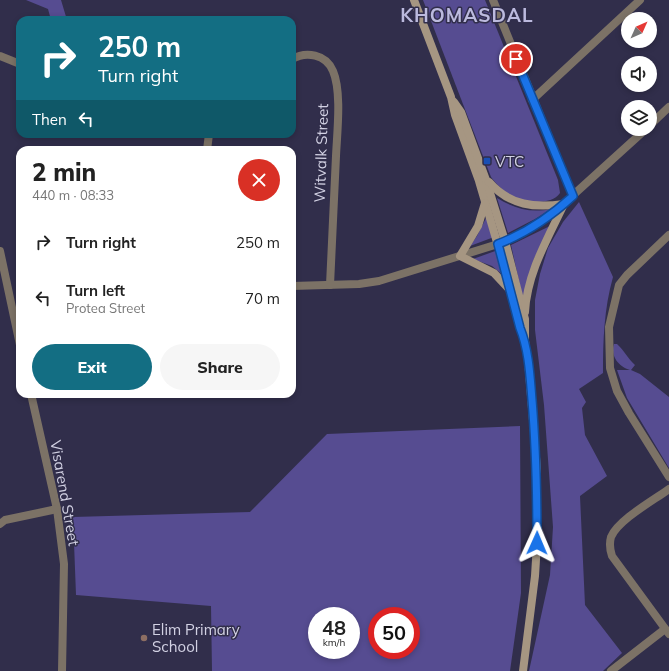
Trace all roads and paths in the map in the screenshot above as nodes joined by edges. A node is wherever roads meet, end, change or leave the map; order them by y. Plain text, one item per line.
1 (414, 0) edge
2 (640, 0) edge
3 (496, 2) edge
4 (0, 56) edge
5 (296, 57) edge
6 (16, 62) edge
7 (451, 97) junction
8 (532, 100) junction
9 (669, 107) edge
10 (657, 118) edge
11 (638, 136) edge
12 (486, 180) junction
13 (573, 196) junction
14 (485, 200) junction
15 (564, 204) junction
16 (669, 235) edge
17 (501, 242) junction
18 (0, 250) edge
19 (460, 256) junction
20 (330, 285) junction
21 (296, 286) edge
22 (512, 293) junction
23 (16, 303) edge
24 (11, 304) junction
25 (525, 319) junction
26 (16, 327) edge
27 (525, 341) junction
28 (32, 398) edge
29 (669, 477) edge
30 (669, 489) edge
31 (57, 509) junction
32 (0, 524) edge
33 (667, 631) edge
34 (62, 671) edge
35 (523, 671) edge
36 (611, 671) edge

1 - 7 main road
2 - 8 street
3 - 8 street
4 - 6 street
5 - 20 street, Witvalk Street
7 - 12 main road
7 - 14 main road
8 - 13 street
9 - 10 street
11 - 13 street
12 - 15 main road
12 - 17 main road
13 - 15 street
14 - 17 main road
14 - 19 main road
15 - 17 street
15 - 25 main road
16 - 29 street
17 - 19 street
17 - 22 main road
17 - 25 main road
18 - 24 street
19 - 20 street
19 - 22 main road
20 - 21 street
22 - 27 main road
23 - 24 street
24 - 26 street
25 - 27 main road
27 - 35 main road
28 - 31 street, Visarend Street
30 - 33 street
31 - 32 street
31 - 34 street, Visarend Street
33 - 36 street

